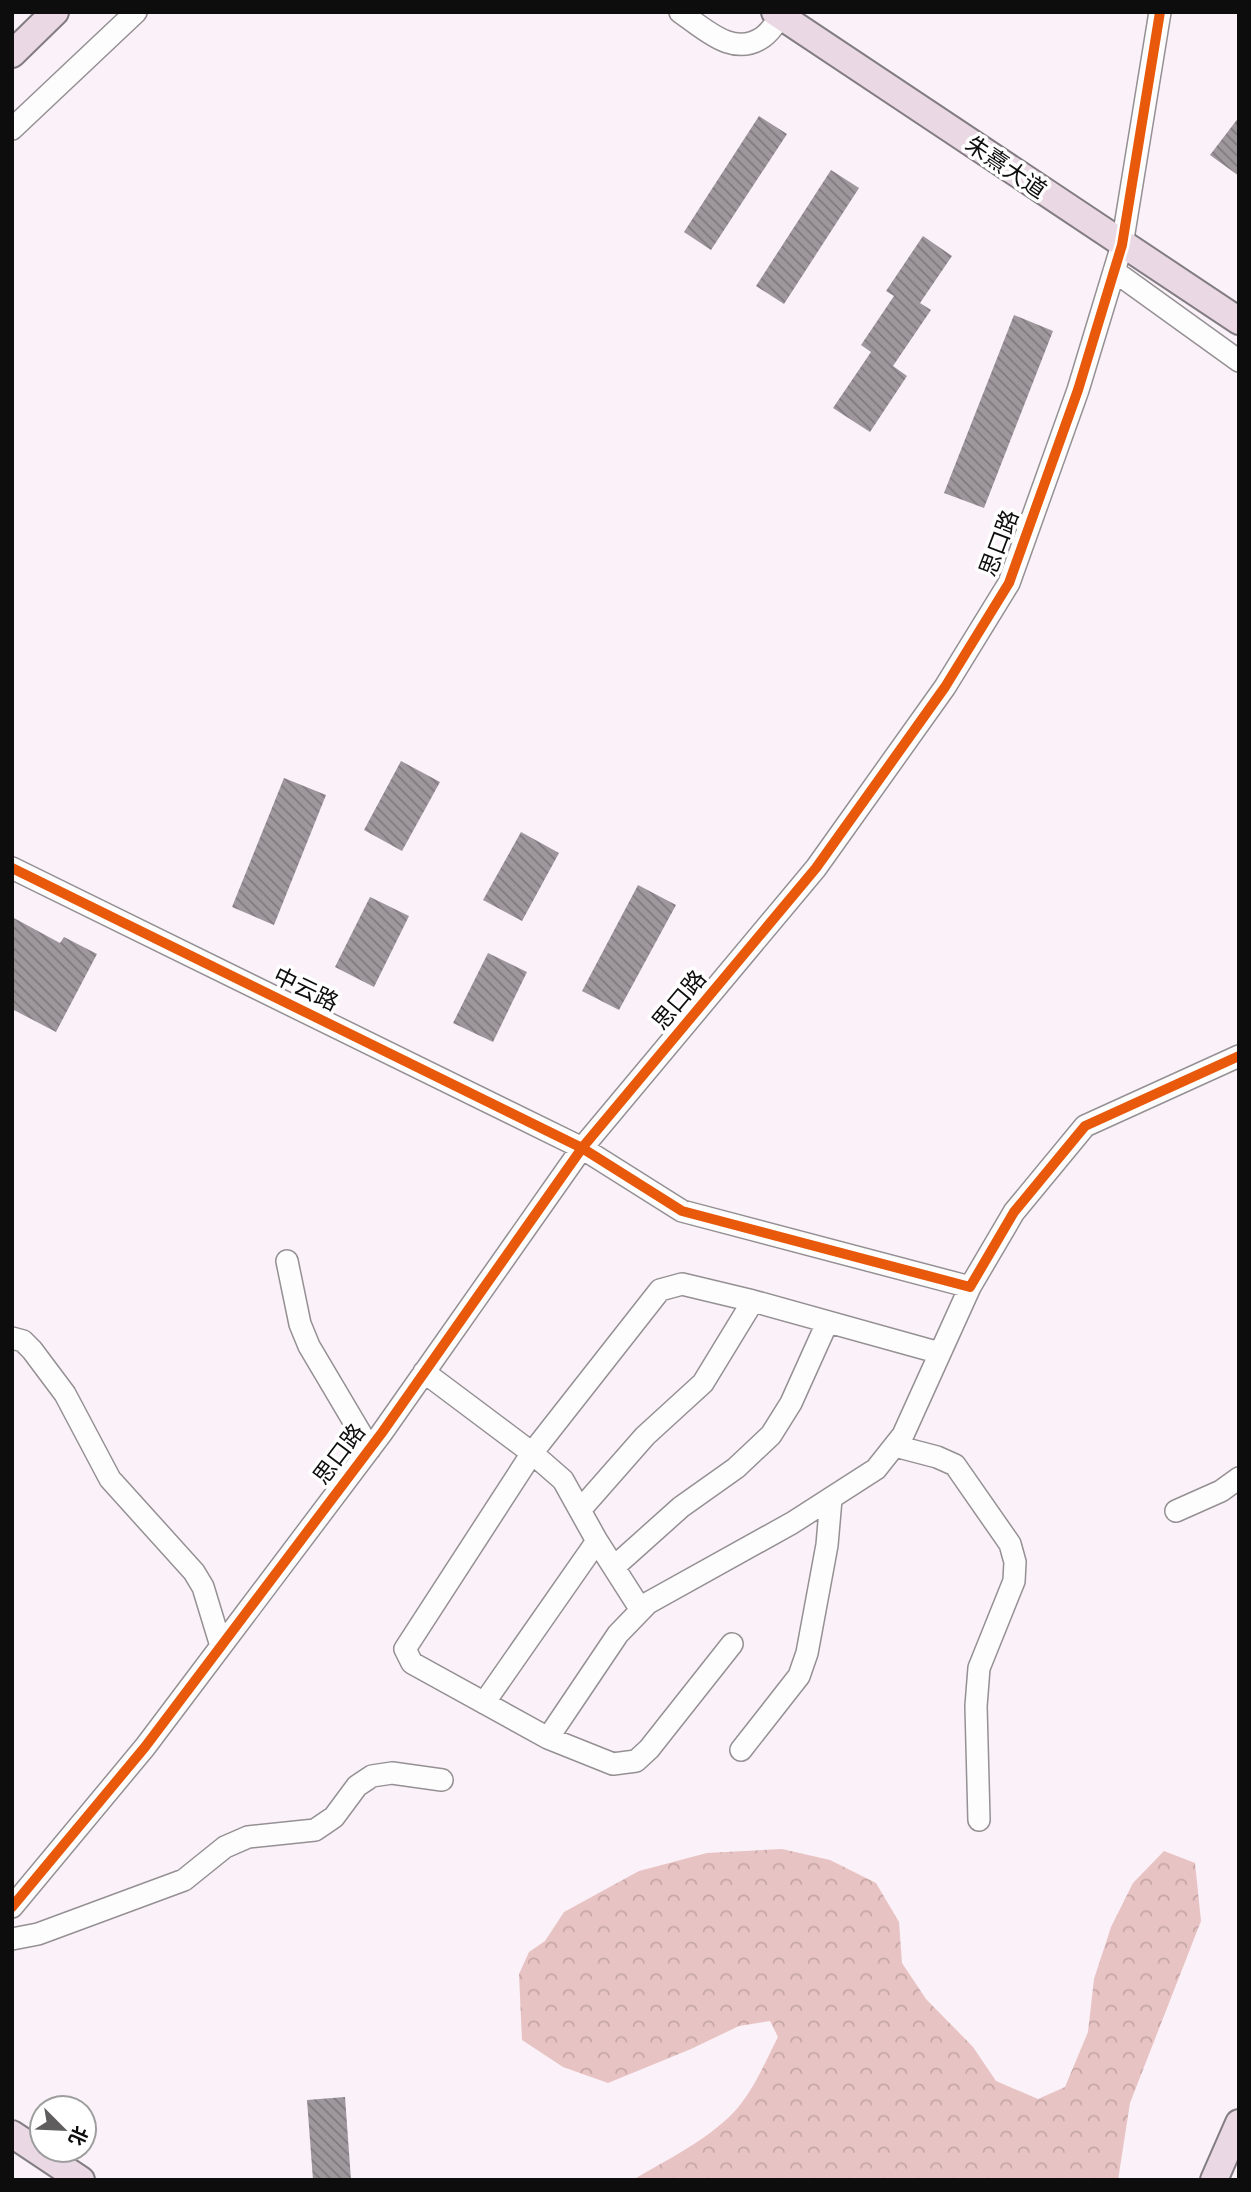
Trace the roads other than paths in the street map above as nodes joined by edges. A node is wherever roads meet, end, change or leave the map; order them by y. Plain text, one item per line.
1 (55, 12) edge
2 (136, 12) edge
3 (681, 12) edge
4 (1160, 12) edge
5 (778, 14) edge
6 (12, 54) edge
7 (12, 129) edge
8 (1122, 245) junction
9 (1115, 271) junction
10 (1239, 321) edge
11 (1239, 360) edge
12 (12, 868) edge
13 (1239, 1056) edge
14 (582, 1147) junction
15 (287, 1261) dead end
16 (970, 1287) junction
17 (753, 1301) junction
18 (827, 1323) junction
19 (12, 1338) edge
20 (940, 1353) junction
21 (424, 1372) junction
22 (895, 1446) junction
23 (370, 1449) junction
24 (532, 1453) junction
25 (1239, 1478) edge
26 (831, 1499) junction
27 (580, 1510) junction
28 (1176, 1511) dead end
29 (597, 1541) junction
30 (614, 1567) junction
31 (641, 1610) junction
32 (732, 1644) dead end
33 (221, 1646) junction
34 (484, 1703) junction
35 (548, 1738) junction
36 (741, 1750) dead end
37 (442, 1780) dead end
38 (979, 1820) dead end
39 (12, 1908) edge
40 (12, 1939) edge
41 (1239, 2123) edge
42 (12, 2134) edge
43 (81, 2180) edge
44 (1214, 2180) edge

1 - 6 main road
2 - 7 street
3 - 5 street
4 - 8 street, 思口路
5 - 8 main road, 朱熹大道
8 - 9 street, 思口路
8 - 10 main road, 朱熹大道
9 - 11 street
9 - 14 street, 思口路
12 - 14 street, 中云路
13 - 16 street
14 - 16 street, 中云路
14 - 21 street, 思口路
15 - 23 street
16 - 20 street
17 - 18 street
17 - 24 street
17 - 27 street
18 - 20 street
18 - 30 street
19 - 33 street
20 - 22 street
21 - 23 street, 思口路
21 - 24 street
22 - 26 street
22 - 38 street
23 - 33 street, 思口路
24 - 27 street
24 - 34 street
25 - 28 street
26 - 31 street
26 - 36 street
27 - 29 street
29 - 30 street
29 - 34 street
30 - 31 street
31 - 35 street
32 - 35 street
33 - 39 street, 思口路
34 - 35 street
37 - 40 street
41 - 44 main road
42 - 43 main road

